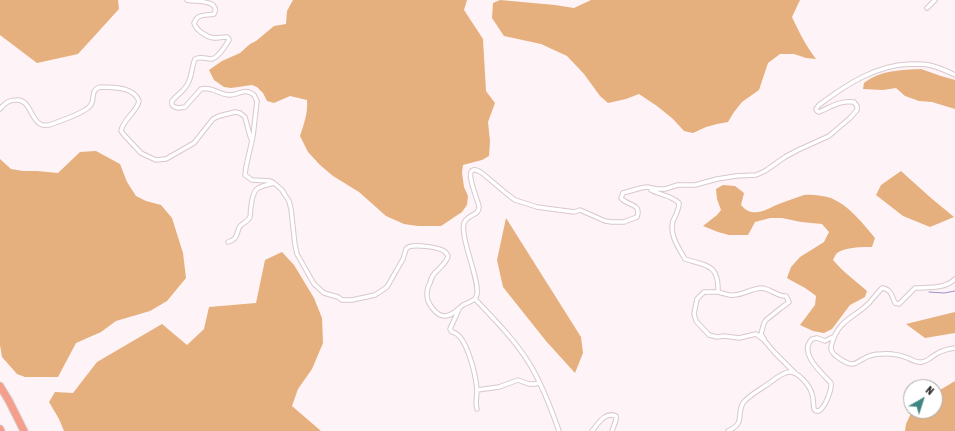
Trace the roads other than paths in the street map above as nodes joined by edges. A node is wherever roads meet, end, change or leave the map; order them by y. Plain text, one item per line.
1 (187, 0) edge
2 (935, 0) edge
3 (927, 8) dead end
4 (955, 75) edge
5 (0, 108) edge
6 (252, 141) junction
7 (274, 183) junction
8 (647, 187) junction
9 (228, 242) dead end
10 (955, 279) edge
11 (718, 292) junction
12 (475, 299) junction
13 (459, 308) junction
14 (834, 336) junction
15 (764, 340) junction
16 (955, 348) edge
17 (794, 372) junction
18 (539, 383) junction
19 (0, 386) edge
20 (477, 390) junction
21 (477, 409) dead end
22 (24, 431) edge
23 (559, 431) edge
24 (592, 431) edge
25 (612, 431) edge
26 (728, 431) edge

1 - 6 street
2 - 3 street
4 - 8 street
5 - 6 street
6 - 7 street
7 - 9 street
7 - 13 street
8 - 11 street
8 - 12 street
10 - 14 street
11 - 15 street
11 - 15 street
12 - 13 street
12 - 18 street
13 - 20 street
14 - 16 street
14 - 17 street
15 - 17 street
17 - 26 street
18 - 20 street
18 - 23 street
19 - 22 highway
20 - 21 street
24 - 25 street

